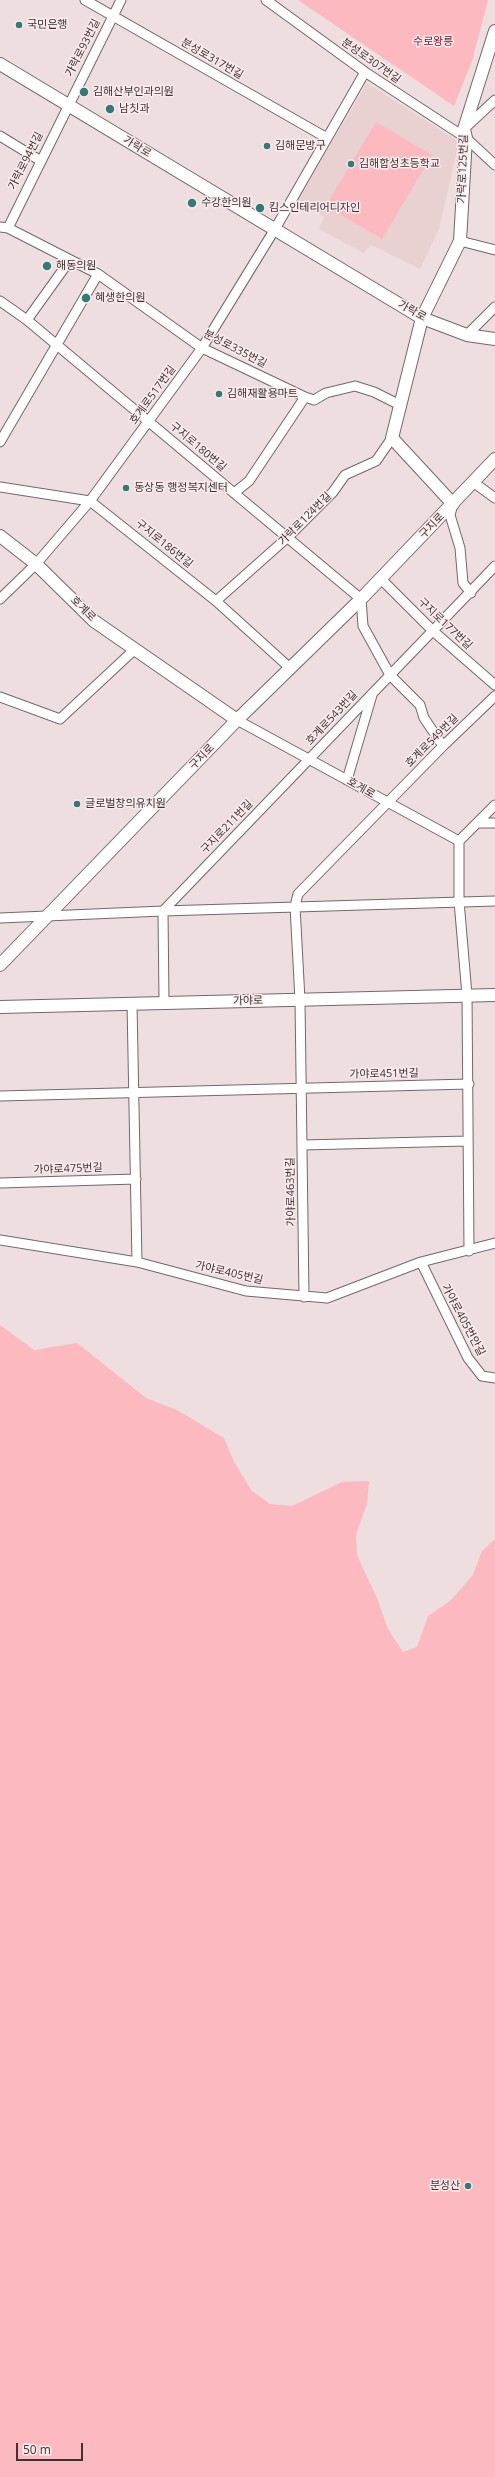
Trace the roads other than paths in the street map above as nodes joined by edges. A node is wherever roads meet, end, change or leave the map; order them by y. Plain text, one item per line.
1 (85, 0) edge
2 (121, 0) edge
3 (266, 0) edge
4 (113, 17) junction
5 (495, 31) edge
6 (0, 64) edge
7 (365, 72) junction
8 (495, 100) edge
9 (67, 106) junction
10 (465, 133) junction
11 (0, 136) edge
12 (327, 138) junction
13 (40, 161) junction
14 (495, 165) edge
15 (4, 227) edge
16 (275, 229) junction
17 (460, 241) junction
18 (495, 250) edge
19 (70, 260) junction
20 (98, 274) junction
21 (0, 301) edge
22 (495, 307) edge
23 (422, 318) junction
24 (27, 320) junction
25 (467, 335) junction
26 (495, 339) edge
27 (55, 346) junction
28 (202, 348) junction
29 (305, 397) junction
30 (400, 405) junction
31 (148, 422) junction
32 (392, 438) junction
33 (0, 442) edge
34 (495, 459) edge
35 (473, 482) junction
36 (0, 487) edge
37 (234, 493) junction
38 (495, 498) edge
39 (90, 501) junction
40 (453, 504) junction
41 (0, 536) edge
42 (288, 537) junction
43 (36, 564) junction
44 (495, 566) edge
45 (380, 579) junction
46 (471, 593) junction
47 (0, 599) edge
48 (361, 599) junction
49 (216, 601) junction
50 (433, 631) junction
51 (134, 650) junction
52 (290, 668) junction
53 (390, 675) junction
54 (495, 685) edge
55 (373, 692) junction
56 (495, 696) edge
57 (0, 697) edge
58 (237, 720) junction
59 (443, 746) junction
60 (309, 760) junction
61 (347, 780) junction
62 (387, 803) junction
63 (495, 805) edge
64 (478, 822) junction
65 (495, 822) edge
66 (459, 841) junction
67 (459, 901) junction
68 (495, 901) edge
69 (295, 906) junction
70 (163, 911) junction
71 (0, 918) edge
72 (46, 918) junction
73 (0, 965) edge
74 (495, 994) edge
75 (467, 995) junction
76 (300, 1000) junction
77 (164, 1002) junction
78 (132, 1003) junction
79 (0, 1007) edge
80 (469, 1084) junction
81 (300, 1088) junction
82 (133, 1092) junction
83 (0, 1096) edge
84 (467, 1141) junction
85 (302, 1145) junction
86 (136, 1179) junction
87 (0, 1183) edge
88 (0, 1240) edge
89 (495, 1243) edge
90 (469, 1251) junction
91 (137, 1262) junction
92 (421, 1262) junction
93 (304, 1297) junction
94 (495, 1378) edge

1 - 4 street, 분성로317번길
2 - 4 street, 가락로93번길
3 - 7 street, 분성로307번길
4 - 9 street, 가락로93번길
4 - 12 street, 분성로317번길
5 - 10 main road, 가락로125번길
6 - 9 main road, 가락로
7 - 10 street, 분성로307번길
7 - 12 street
8 - 10 street
9 - 13 street, 가락로94번길
9 - 16 main road, 가락로
10 - 14 street, 분성로307번길
10 - 17 main road, 가락로125번길
11 - 13 street
12 - 16 street
13 - 15 street, 가락로94번길
15 - 19 street, 분성로335번길
16 - 23 main road, 가락로
16 - 28 street, 호계로517번길
17 - 18 street
17 - 23 main road, 가락로125번길
19 - 20 street, 분성로335번길
19 - 24 street
20 - 27 street
20 - 28 street, 분성로335번길
21 - 24 street, 구지로180번길
22 - 25 street
23 - 25 main road, 가락로
23 - 30 main road, 가락로124번길
24 - 27 street, 구지로180번길
25 - 26 main road, 가락로
27 - 31 street, 구지로180번길
27 - 33 street
28 - 29 street, 분성로335번길
28 - 31 street, 호계로517번길
29 - 30 street
29 - 37 street
30 - 32 main road, 가락로124번길
31 - 37 street, 구지로180번길
31 - 39 street, 호계로517번길
32 - 40 main road
32 - 42 street, 가락로124번길
34 - 35 main road, 구지로
35 - 38 street
35 - 40 main road, 구지로
36 - 39 street, 구지로186번길
37 - 42 street, 구지로180번길
39 - 43 street, 호계로517번길
39 - 49 street, 구지로186번길
40 - 45 main road, 구지로
40 - 46 street, 구지로
41 - 43 main road, 호계로
42 - 48 street, 구지로180번길
42 - 49 street, 가락로124번길
43 - 47 street
43 - 51 main road, 호계로
44 - 46 street, 호계로543번길
45 - 48 main road, 구지로
45 - 50 street, 구지로177번길
46 - 50 street, 호계로543번길
48 - 52 main road, 구지로
48 - 53 street
49 - 52 street, 구지로186번길
50 - 53 street, 호계로543번길
50 - 54 street, 구지로177번길
51 - 57 street
51 - 58 main road, 호계로
52 - 58 main road, 구지로
53 - 55 street, 호계로543번길
53 - 59 street
55 - 60 street, 호계로543번길
55 - 61 street, 호계로543번길
56 - 59 street, 호계로549번길
58 - 60 street, 호계로
58 - 72 main road, 구지로
59 - 62 street, 호계로549번길
60 - 61 street, 호계로
60 - 70 street, 구지로211번길
61 - 62 street, 호계로
62 - 66 street, 호계로
62 - 69 street
63 - 64 street
64 - 65 street
64 - 66 street
66 - 67 street
67 - 68 street
67 - 69 street
67 - 75 street
69 - 70 street
69 - 76 street
70 - 72 street
70 - 77 street
71 - 72 street
72 - 73 main road, 구지로
74 - 75 main road, 가야로
75 - 76 main road, 가야로
75 - 80 street
76 - 77 main road, 가야로
76 - 81 street, 가야로463번길
77 - 78 main road, 가야로
78 - 79 main road, 가야로
78 - 82 street
80 - 81 street, 가야로451번길
80 - 84 street
81 - 82 street
81 - 85 street, 가야로463번길
82 - 83 street
82 - 86 street
84 - 85 street
84 - 90 street
85 - 93 street, 가야로463번길
86 - 87 street, 가야로475번길
86 - 91 street
88 - 91 street, 가야로405번길
89 - 90 street, 가야로405번길
90 - 92 street, 가야로405번길
91 - 93 street, 가야로405번길
92 - 93 street, 가야로405번길
92 - 94 street, 가야로405번안길

